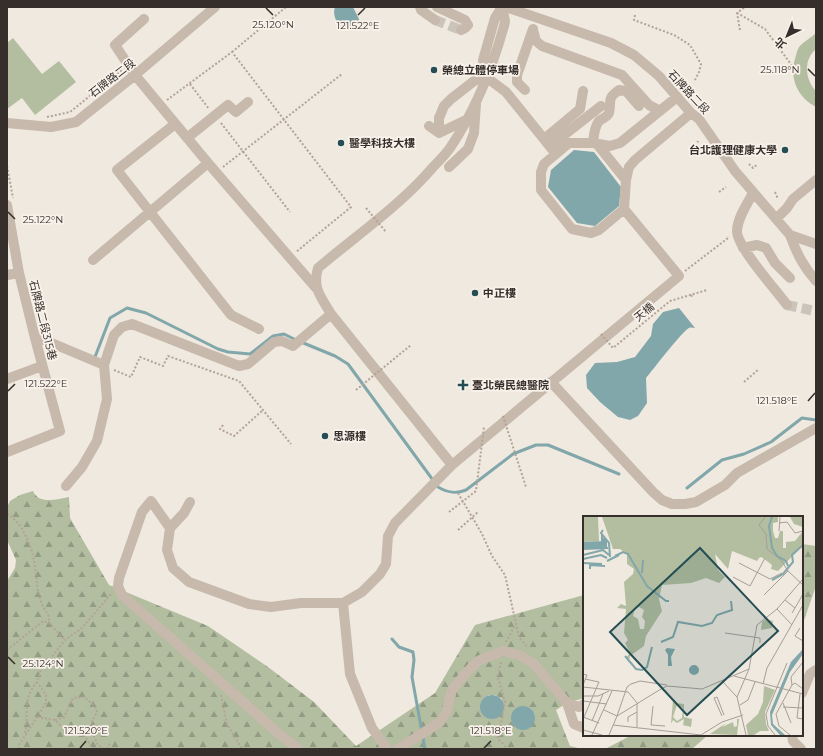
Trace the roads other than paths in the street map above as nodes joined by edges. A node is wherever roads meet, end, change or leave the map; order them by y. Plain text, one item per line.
1 (215, 7) edge
2 (420, 7) edge
3 (437, 7) edge
4 (502, 7) edge
5 (506, 7) edge
6 (538, 18) junction
7 (144, 19) dead end
8 (435, 20) tunnel mouth
9 (461, 30) dead end
10 (533, 30) junction
11 (135, 75) junction
12 (486, 78) junction
13 (525, 90) dead end
14 (583, 91) dead end
15 (677, 97) junction
16 (476, 101) junction
17 (248, 102) dead end
18 (601, 106) dead end
19 (639, 106) dead end
20 (660, 111) junction
21 (690, 113) junction
22 (466, 120) junction
23 (7, 123) edge
24 (175, 124) junction
25 (187, 138) junction
26 (595, 144) junction
27 (550, 146) junction
28 (208, 164) junction
29 (449, 167) dead end
30 (626, 180) junction
31 (816, 180) edge
32 (753, 193) junction
33 (7, 205) edge
34 (624, 210) junction
35 (150, 213) junction
36 (776, 219) junction
37 (790, 235) junction
38 (816, 244) edge
39 (743, 248) junction
40 (93, 260) dead end
41 (19, 273) junction
42 (7, 275) edge
43 (790, 278) dead end
44 (816, 281) edge
45 (316, 288) junction
46 (787, 305) tunnel mouth
47 (331, 314) junction
48 (259, 329) dead end
49 (35, 338) junction
50 (104, 365) junction
51 (42, 366) junction
52 (7, 379) edge
53 (551, 382) junction
54 (816, 428) edge
55 (7, 452) edge
56 (452, 465) junction
57 (66, 486) dead end
58 (190, 502) dead end
59 (170, 528) junction
60 (343, 603) junction
61 (816, 670) edge
62 (803, 690) edge
63 (567, 703) junction
64 (583, 705) edge
65 (583, 728) edge
66 (792, 736) edge
67 (400, 748) edge
68 (298, 749) edge
69 (387, 749) edge
70 (800, 749) edge

1 - 11 street, 石牌路二段
2 - 8 street
3 - 9 street
4 - 12 street
5 - 6 street, 石牌路二段
6 - 10 street
6 - 15 street, 石牌路二段
7 - 11 street
10 - 13 street
10 - 20 street
11 - 23 street, 石牌路二段
11 - 24 street
12 - 16 street
12 - 22 street
12 - 27 street
14 - 27 street
15 - 20 street
15 - 21 street, 石牌路二段
16 - 22 street
16 - 29 street
17 - 25 street
18 - 27 street
19 - 26 street
20 - 26 street
21 - 30 street
21 - 32 street, 石牌路二段
22 - 45 street
24 - 25 street
24 - 35 street
25 - 28 street
26 - 27 street
26 - 30 street
27 - 34 street
28 - 35 street
28 - 45 street
30 - 34 street
31 - 36 street
32 - 36 street, 石牌路二段
32 - 39 street
33 - 41 street, 石牌路二段315巷
34 - 53 street
35 - 40 street
35 - 48 street
36 - 37 street, 石牌路二段
37 - 38 street, 石牌路二段
37 - 44 street
39 - 43 street
39 - 46 street
41 - 42 street
41 - 49 street, 石牌路二段315巷
45 - 47 street
47 - 50 street
47 - 56 street
49 - 50 street
49 - 51 street, 石牌路二段315巷
50 - 57 street
51 - 52 street
51 - 55 street, 石牌路二段315巷
53 - 54 street
53 - 56 street
56 - 60 street
58 - 59 street
59 - 60 street
59 - 68 street
60 - 69 street
61 - 62 street
63 - 64 street
63 - 65 street
63 - 67 street
66 - 70 street

